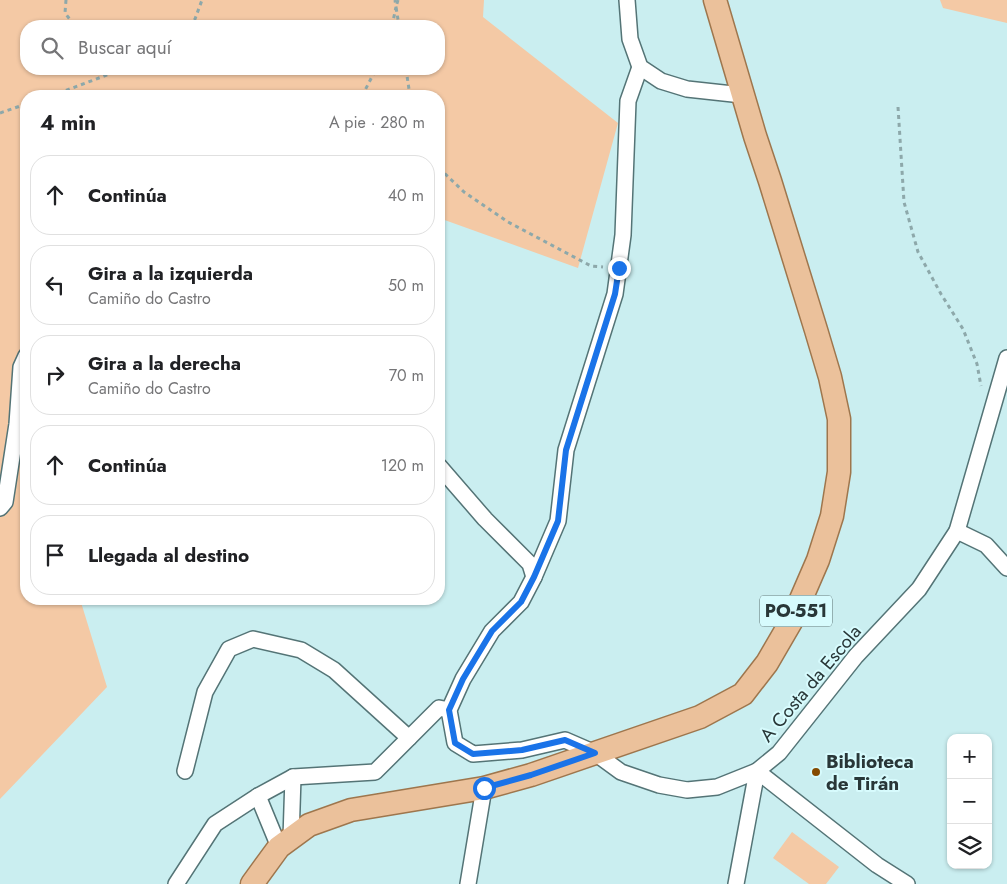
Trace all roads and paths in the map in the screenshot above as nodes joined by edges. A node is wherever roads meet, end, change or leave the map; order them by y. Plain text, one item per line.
1 (66, 0) edge
2 (202, 0) edge
3 (396, 0) edge
4 (628, 0) edge
5 (715, 0) edge
6 (396, 7) junction
7 (71, 20) edge
8 (195, 20) edge
9 (393, 20) edge
10 (398, 20) edge
11 (640, 67) junction
12 (105, 75) edge
13 (373, 75) edge
14 (407, 75) edge
15 (67, 90) edge
16 (365, 90) edge
17 (409, 90) edge
18 (742, 94) junction
19 (20, 106) edge
20 (898, 107) dead end
21 (0, 113) edge
22 (445, 174) edge
23 (619, 268) junction
24 (1007, 358) edge
25 (20, 386) edge
26 (982, 390) dead end
27 (445, 473) edge
28 (0, 508) edge
29 (957, 531) junction
30 (1007, 568) edge
31 (534, 577) junction
32 (449, 710) junction
33 (409, 738) junction
34 (595, 753) junction
35 (185, 771) dead end
36 (757, 771) junction
37 (293, 777) junction
38 (484, 788) junction
39 (258, 796) junction
40 (285, 843) junction
41 (176, 884) edge
42 (252, 884) edge
43 (468, 884) edge
44 (736, 884) edge
45 (907, 884) edge

1 - 7 path
2 - 8 path
3 - 6 path
4 - 11 street
5 - 18 main road, PO-551
6 - 9 path
6 - 10 path
11 - 18 street
11 - 23 street
12 - 15 path
13 - 16 path
14 - 17 path
18 - 34 main road, PO-551
19 - 21 path
20 - 26 path
22 - 23 path
23 - 31 street
24 - 29 street, A Costa da Escola
25 - 28 street
27 - 31 street
29 - 30 street
29 - 36 street, A Costa da Escola
31 - 32 street
32 - 33 street
32 - 34 street, A Costa da Escola
33 - 35 street
33 - 37 street
34 - 36 street, A Costa da Escola
34 - 38 main road, PO-551
36 - 44 street
36 - 45 street
37 - 39 street
37 - 40 street
38 - 40 main road, PO-551
38 - 43 street
39 - 40 street
39 - 41 street
40 - 42 main road, PO-551

